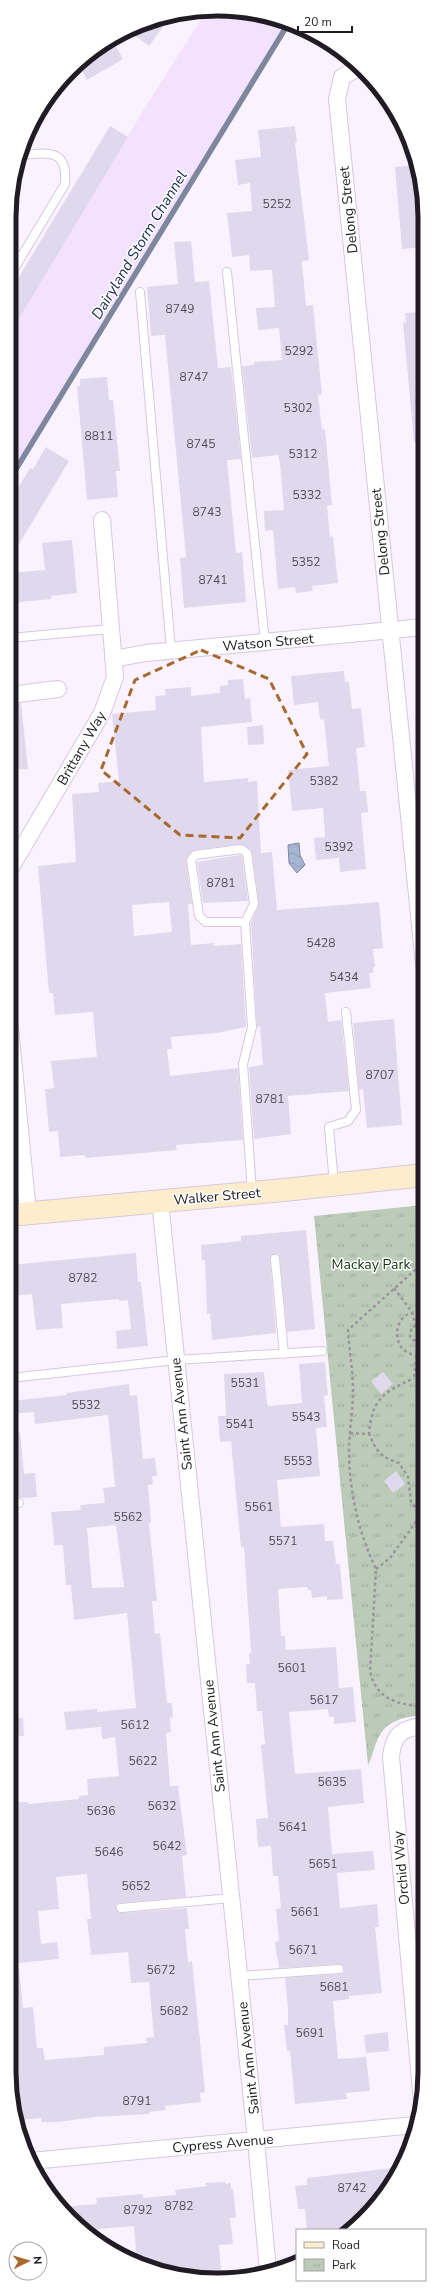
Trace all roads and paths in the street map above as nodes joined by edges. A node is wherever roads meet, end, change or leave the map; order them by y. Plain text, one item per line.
1 (354, 70) edge
2 (26, 155) edge
3 (22, 256) junction
4 (16, 257) edge
5 (16, 266) edge
6 (227, 272) dead end
7 (140, 292) dead end
8 (102, 520) dead end
9 (418, 628) edge
10 (110, 629) junction
11 (389, 631) junction
12 (16, 637) edge
13 (265, 642) junction
14 (171, 650) junction
15 (113, 659) junction
16 (58, 689) dead end
17 (16, 694) edge
18 (16, 859) edge
19 (418, 908) edge
20 (245, 922) junction
21 (346, 1012) dead end
22 (16, 1152) edge
23 (418, 1176) edge
24 (334, 1184) junction
25 (252, 1193) junction
26 (160, 1201) junction
27 (19, 1214) edge
28 (275, 1259) dead end
29 (418, 1267) edge
30 (394, 1288) junction
31 (412, 1312) junction
32 (418, 1312) edge
33 (416, 1326) joint
34 (418, 1341) joint
35 (322, 1351) dead end
36 (284, 1354) junction
37 (416, 1355) junction
38 (176, 1360) junction
39 (16, 1377) edge
40 (414, 1378) junction
41 (418, 1380) edge
42 (350, 1433) junction
43 (369, 1433) junction
44 (418, 1510) edge
45 (418, 1520) edge
46 (376, 1569) junction
47 (418, 1706) edge
48 (418, 1726) edge
49 (231, 1898) junction
50 (121, 1908) dead end
51 (340, 1968) dead end
52 (239, 1976) junction
53 (418, 2057) edge
54 (411, 2125) edge
55 (256, 2140) junction
56 (37, 2160) edge
57 (268, 2266) edge

1 - 11 street, Delong Street
2 - 3 lane
3 - 4 lane
3 - 5 lane
6 - 13 lane
7 - 14 lane
8 - 10 street, Brittany Way
9 - 11 street, Watson Street
10 - 12 lane
10 - 15 street, Brittany Way
11 - 13 street, Watson Street
11 - 19 street, Delong Street
13 - 14 street, Watson Street
14 - 15 street, Watson Street
15 - 18 street, Brittany Way
16 - 17 street
20 - 20 lane
20 - 25 lane
21 - 24 lane
22 - 27 street
23 - 24 main road, Walker Street
24 - 25 main road, Walker Street
25 - 26 main road, Walker Street
26 - 27 main road, Walker Street
26 - 38 street, Saint Ann Avenue
28 - 36 lane
29 - 30 path
30 - 31 path
30 - 42 path
31 - 32 path
31 - 33 path
31 - 37 path
33 - 34 path
34 - 37 path
35 - 36 lane
36 - 38 lane
37 - 40 path
38 - 39 lane
38 - 49 street, Saint Ann Avenue
40 - 41 path
40 - 43 path
42 - 43 path
42 - 46 path
43 - 44 path
45 - 46 path
46 - 47 path
48 - 53 street, Orchid Way
49 - 50 lane
49 - 52 street, Saint Ann Avenue
51 - 52 lane
52 - 55 street, Saint Ann Avenue
54 - 55 street, Cypress Avenue
55 - 56 street, Cypress Avenue
55 - 57 street, Saint Ann Avenue

